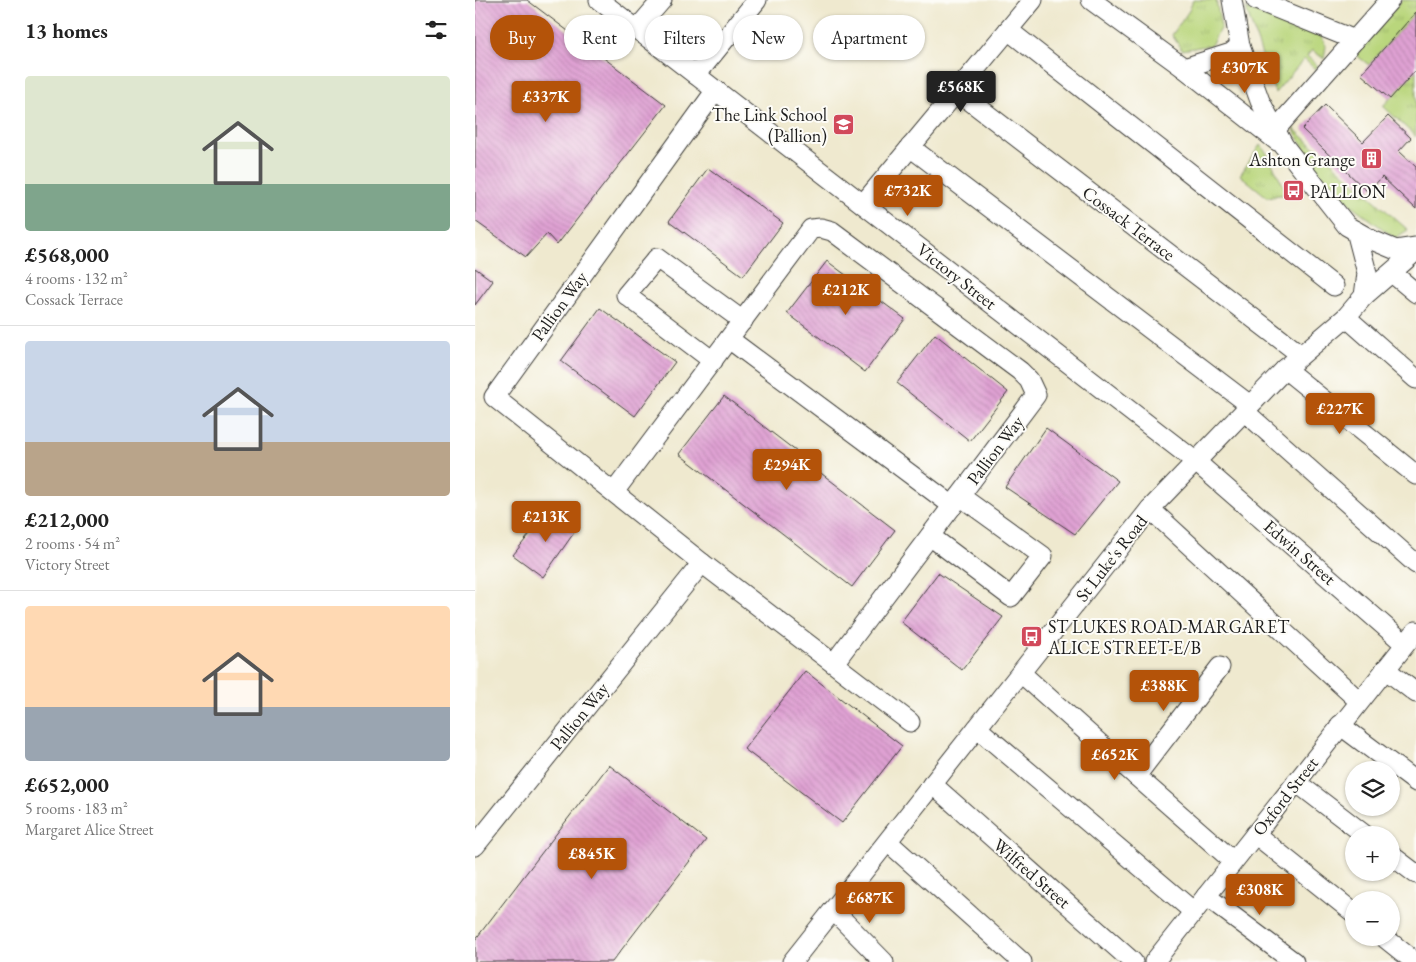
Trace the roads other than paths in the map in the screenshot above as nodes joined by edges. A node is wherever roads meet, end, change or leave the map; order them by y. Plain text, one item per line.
1 (599, 0) edge
2 (662, 0) edge
3 (757, 0) edge
4 (1033, 0) edge
5 (1091, 0) edge
6 (1232, 0) edge
7 (1256, 0) edge
8 (1390, 0) edge
9 (637, 29) junction
10 (1008, 30) junction
11 (1355, 40) junction
12 (1239, 46) junction
13 (1185, 68) junction
14 (696, 75) junction
15 (716, 90) junction
16 (957, 91) junction
17 (1280, 138) junction
18 (910, 148) junction
19 (863, 204) junction
20 (1356, 231) junction
21 (1416, 249) edge
22 (1392, 273) junction
23 (1334, 286) dead end
24 (1416, 293) edge
25 (1364, 296) junction
26 (1346, 317) junction
27 (743, 321) junction
28 (729, 339) junction
29 (1301, 355) junction
30 (713, 361) junction
31 (1285, 369) junction
32 (1416, 379) edge
33 (1247, 408) junction
34 (1195, 461) junction
35 (1416, 475) edge
36 (614, 492) junction
37 (956, 501) junction
38 (1150, 509) junction
39 (930, 536) junction
40 (702, 563) junction
41 (1416, 564) edge
42 (1411, 637) edge
43 (834, 662) junction
44 (1220, 667) dead end
45 (1385, 669) junction
46 (1021, 673) junction
47 (1416, 693) edge
48 (1359, 700) junction
49 (911, 722) dead end
50 (1341, 725) junction
51 (977, 728) junction
52 (1136, 776) junction
53 (1296, 782) junction
54 (1416, 782) edge
55 (932, 784) junction
56 (1353, 826) edge
57 (1255, 834) junction
58 (888, 842) junction
59 (475, 846) edge
60 (1233, 861) junction
61 (1400, 862) edge
62 (1416, 874) edge
63 (1206, 896) junction
64 (1345, 906) edge
65 (833, 910) junction
66 (1194, 912) junction
67 (1395, 946) edge
68 (1160, 960) edge
69 (792, 962) edge
70 (884, 962) edge
71 (1021, 962) edge
72 (1133, 962) edge
73 (1294, 962) edge
74 (1415, 962) edge

1 - 9 street, Victory Street
2 - 9 street
3 - 14 street
4 - 10 street
5 - 13 street
6 - 12 street
7 - 11 street
8 - 11 street
9 - 14 street, Victory Street
10 - 16 street
10 - 23 street
11 - 17 street
12 - 13 street
12 - 17 street
13 - 17 street
14 - 15 street, Victory Street
15 - 19 street, Victory Street
15 - 36 street, Pallion Way
16 - 18 street
16 - 29 street, Cossack Terrace
17 - 20 street
18 - 19 street
18 - 33 street
19 - 34 street, Victory Street
20 - 21 street
20 - 25 street
21 - 22 street, St Luke's Road
22 - 24 street
22 - 25 street, St Luke's Road
25 - 26 street, St Luke's Road
26 - 29 street, St Luke's Road
26 - 32 street
27 - 28 street
27 - 30 street
27 - 37 street, Pallion Way
28 - 30 street
28 - 37 street
29 - 31 street, St Luke's Road
30 - 36 street
31 - 33 street, St Luke's Road
31 - 35 street
33 - 34 street, St Luke's Road
33 - 41 street
34 - 38 street, St Luke's Road
34 - 42 street, Edwin Street
36 - 40 street, Pallion Way
37 - 39 street, Pallion Way
37 - 39 street
38 - 46 street, St Luke's Road
38 - 48 street
39 - 43 street, Pallion Way
40 - 43 street, Pallion Way
40 - 59 street, Pallion Way
42 - 45 street, Oxford Street
43 - 49 street, Pallion Way
44 - 52 street
45 - 47 street
45 - 48 street, Oxford Street
46 - 51 street, St Luke's Road
46 - 52 street
48 - 50 street, Oxford Street
50 - 53 street, Oxford Street
50 - 54 street
51 - 55 street, St Luke's Road
51 - 66 street
52 - 60 street
53 - 56 street
53 - 57 street, Oxford Street
55 - 58 street, St Luke's Road
55 - 72 street, Wilfred Street
57 - 60 street, Oxford Street
57 - 64 street
58 - 65 street, St Luke's Road
58 - 71 street
60 - 63 street, Oxford Street
61 - 62 street
63 - 66 street, Oxford Street
63 - 73 street
65 - 69 street, St Luke's Road
65 - 70 street
66 - 68 street, Oxford Street
67 - 74 street

